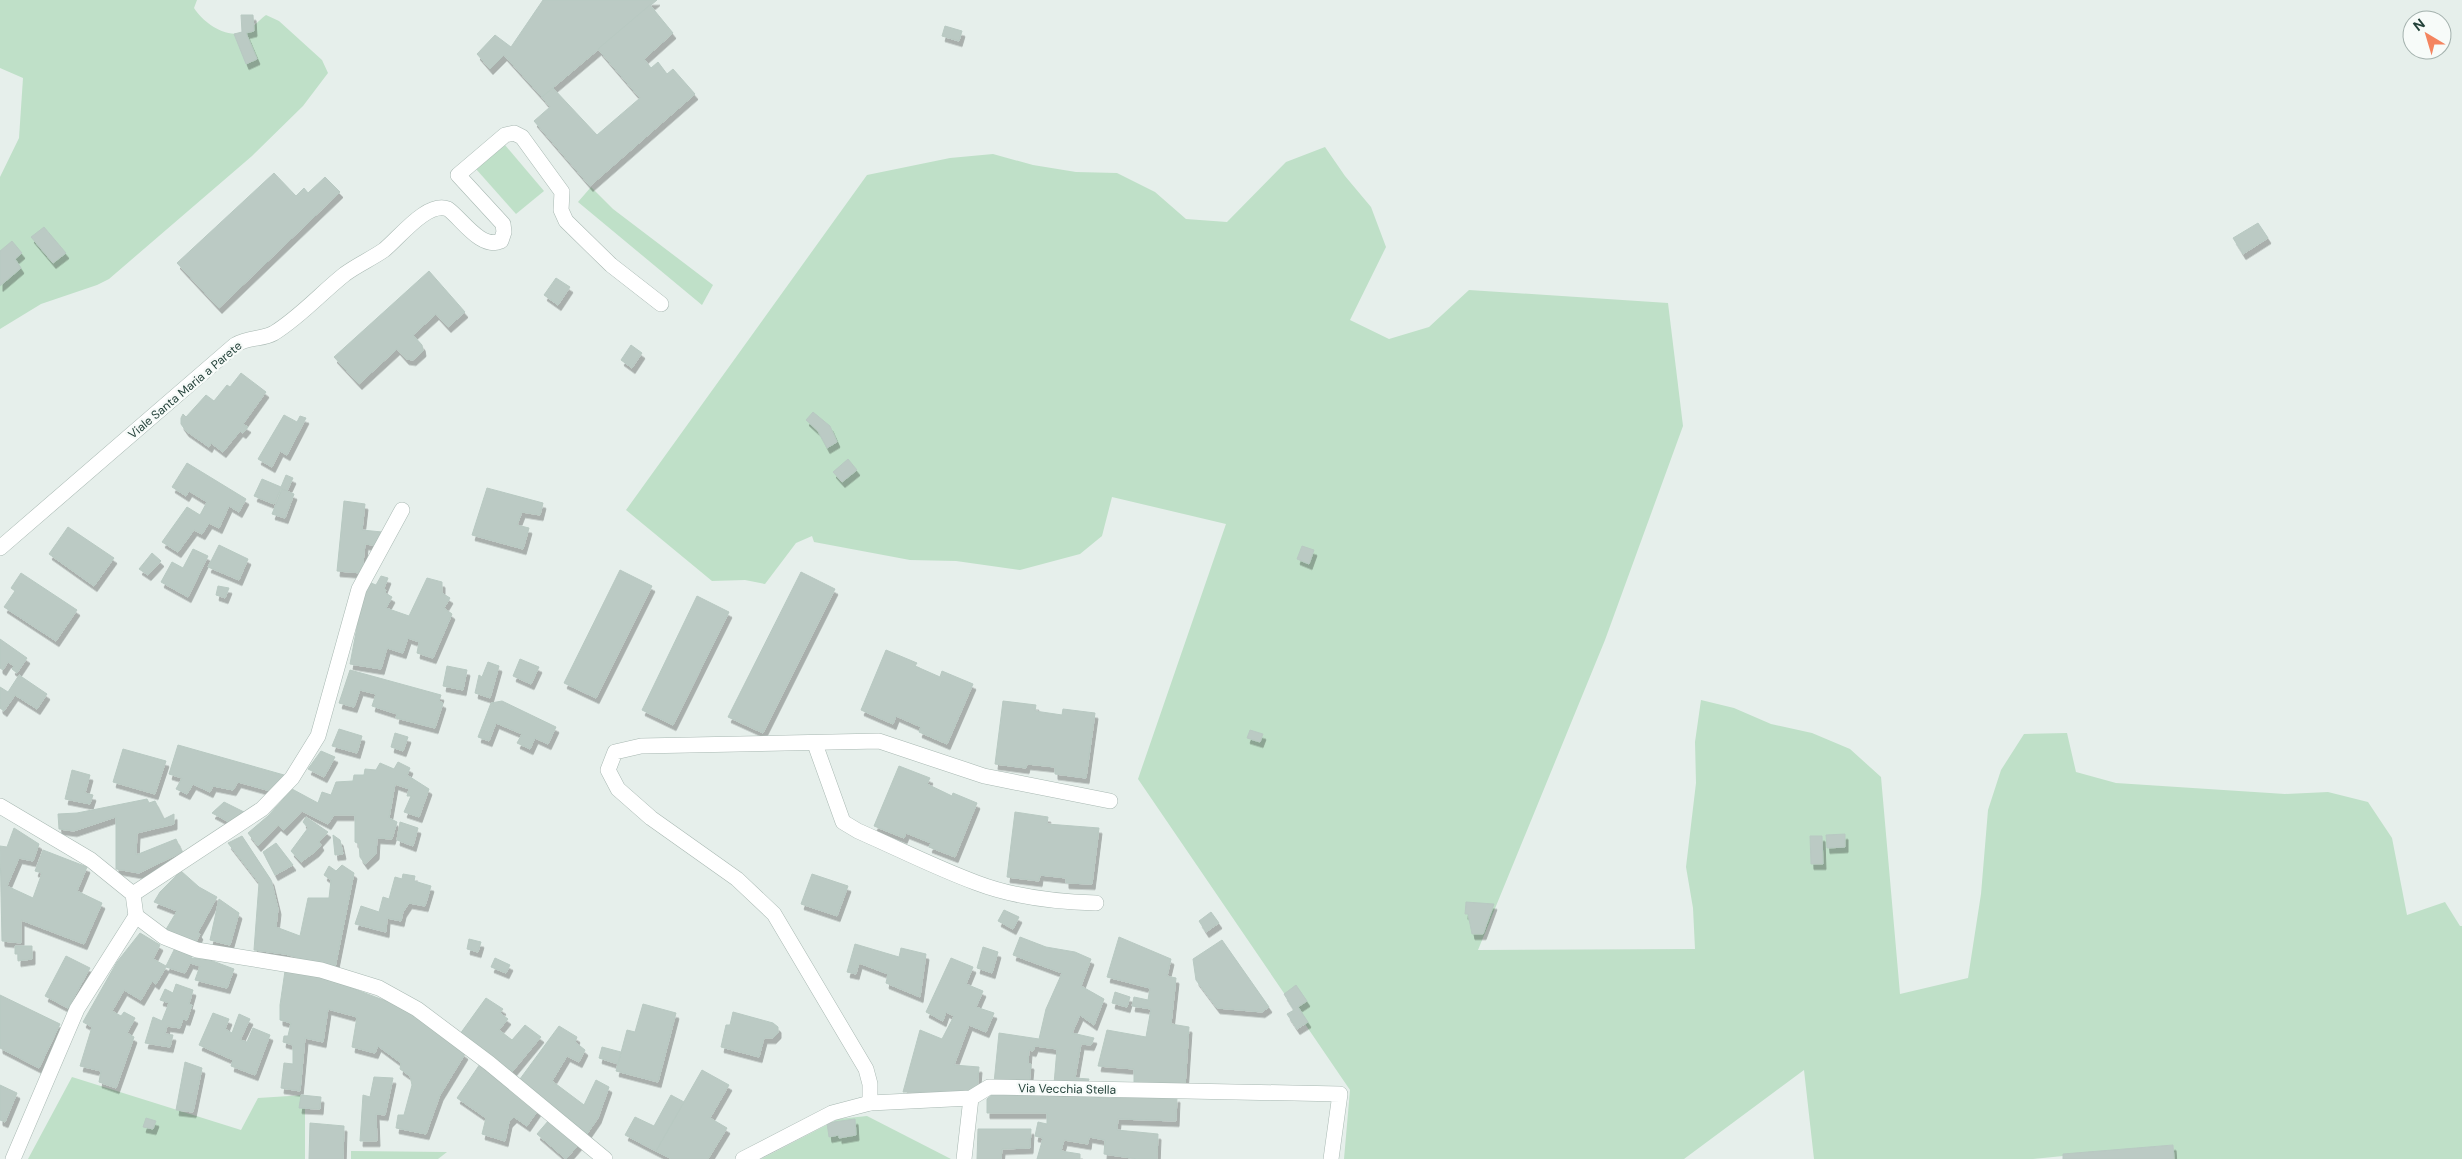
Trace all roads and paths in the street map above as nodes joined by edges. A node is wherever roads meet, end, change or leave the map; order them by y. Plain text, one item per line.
1 (661, 304) dead end
2 (402, 510) dead end
3 (0, 548) edge
4 (815, 744) junction
5 (1110, 801) dead end
6 (0, 806) edge
7 (133, 894) junction
8 (1096, 903) dead end
9 (136, 916) junction
10 (971, 1098) junction
11 (870, 1103) junction
12 (13, 1159) edge
13 (605, 1159) edge
14 (744, 1159) edge
15 (964, 1159) edge
16 (1330, 1159) edge

1 - 3 street, Viale Santa Maria a Parete
2 - 7 street
4 - 5 street
4 - 8 street
4 - 11 street
6 - 7 street
7 - 9 street
9 - 12 street
9 - 13 street
10 - 11 street, Via Vecchia Stella
10 - 15 street
10 - 16 street, Via Vecchia Stella
11 - 14 street, Via Vecchia Stella

